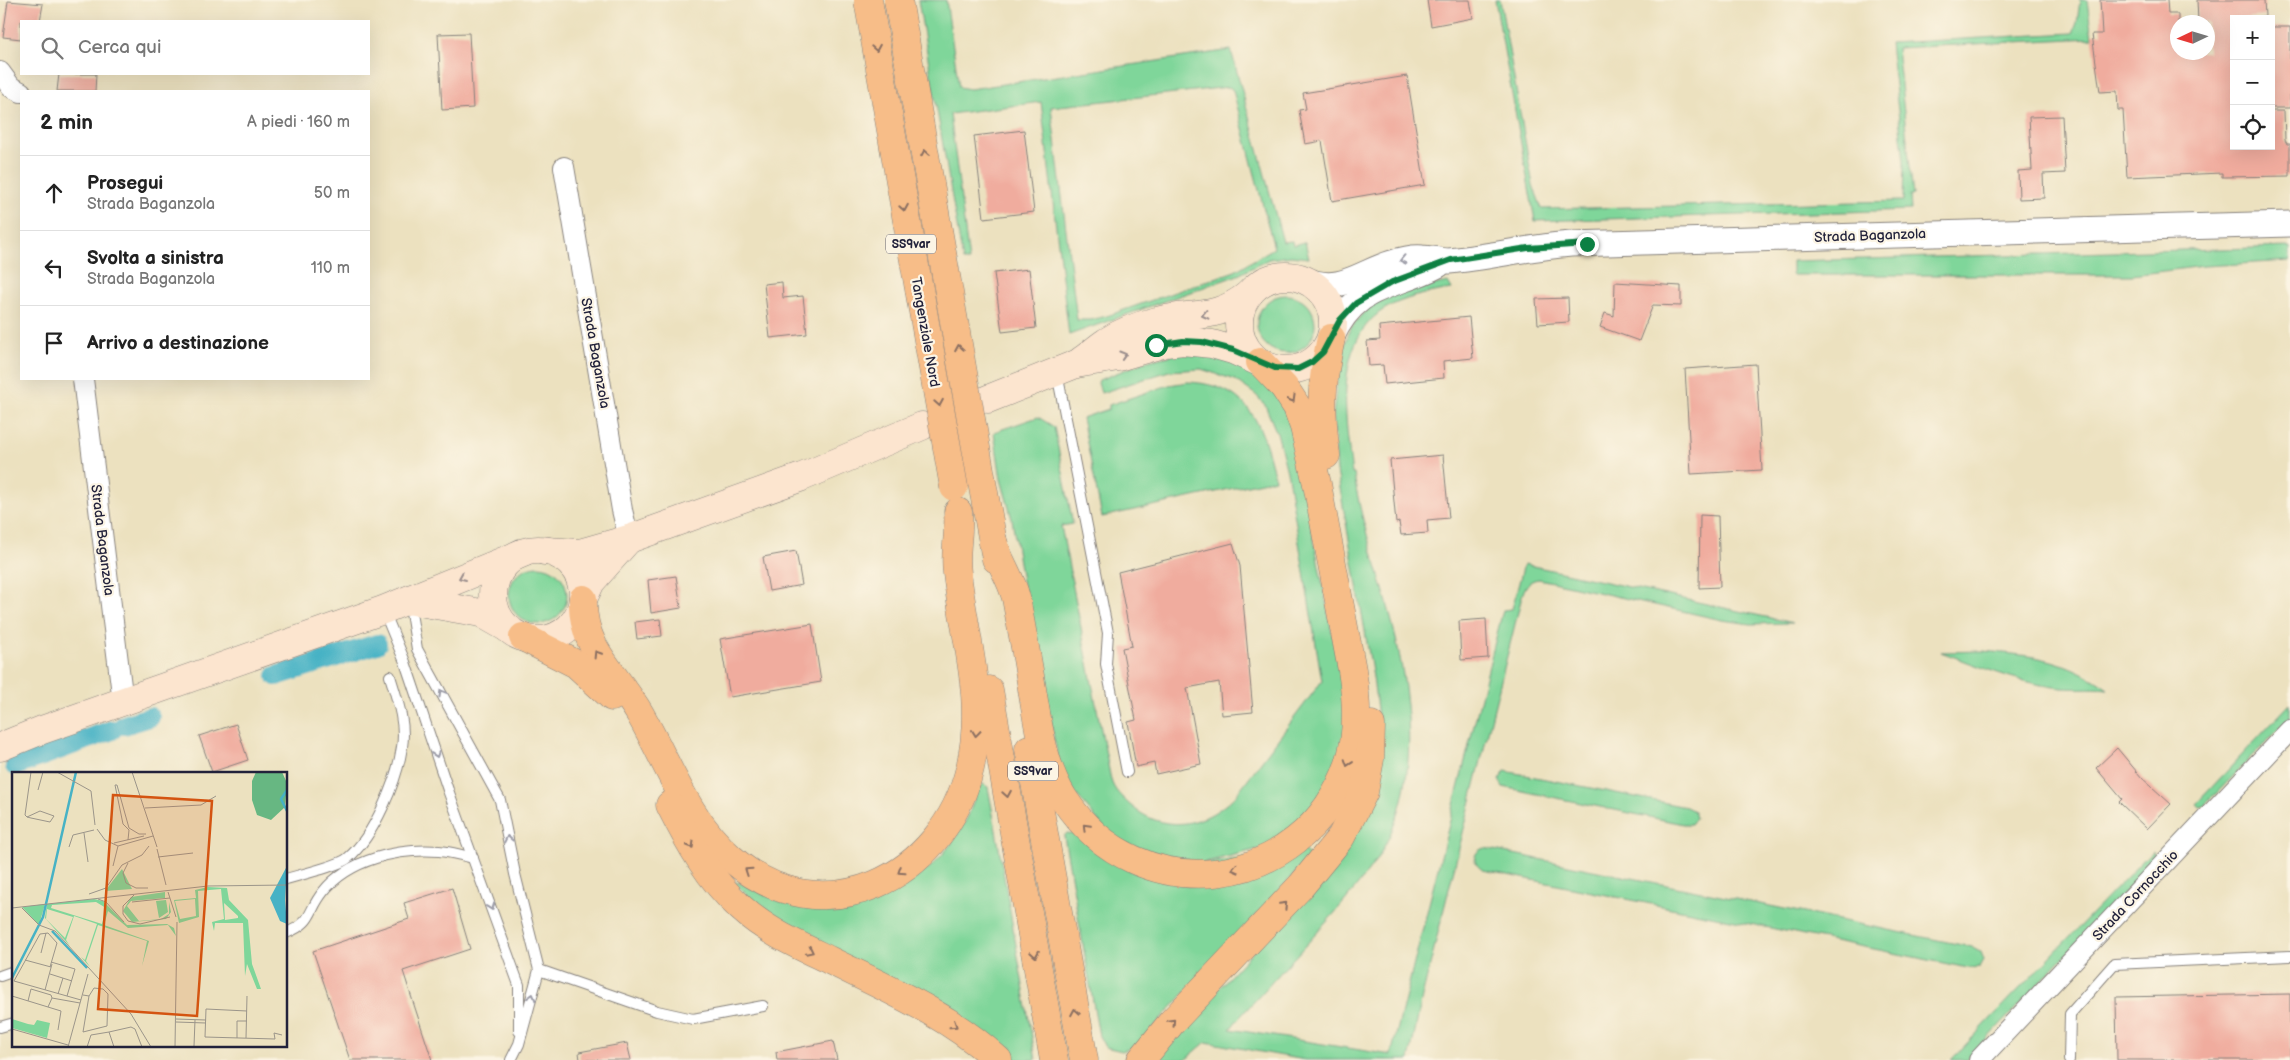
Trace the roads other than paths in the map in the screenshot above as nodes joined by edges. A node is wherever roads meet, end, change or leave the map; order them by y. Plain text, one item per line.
1 (868, 0) edge
2 (898, 0) edge
3 (0, 72) edge
4 (20, 92) edge
5 (564, 167) dead end
6 (2290, 224) edge
7 (1451, 260) junction
8 (1305, 280) junction
9 (1249, 294) junction
10 (1330, 338) junction
11 (1260, 362) junction
12 (1066, 368) junction
13 (83, 380) edge
14 (988, 399) dead end
15 (922, 426) dead end
16 (956, 499) junction
17 (629, 539) junction
18 (993, 541) junction
19 (534, 552) junction
20 (583, 599) junction
21 (408, 600) junction
22 (383, 610) junction
23 (517, 634) junction
24 (390, 676) dead end
25 (123, 702) junction
26 (2290, 730) edge
27 (0, 746) edge
28 (1127, 772) dead end
29 (473, 858) junction
30 (288, 878) edge
31 (288, 932) edge
32 (2290, 956) edge
33 (540, 970) junction
34 (12, 972) edge
35 (0, 976) edge
36 (763, 1006) dead end
37 (12, 1024) edge
38 (0, 1028) edge
39 (519, 1044) junction
40 (511, 1060) edge
41 (998, 1060) edge
42 (1054, 1060) edge
43 (1084, 1060) edge
44 (1141, 1060) edge
45 (1979, 1060) edge
46 (2069, 1060) edge

1 -> 16 highway, Tangenziale Nord / SS9var, bridge
18 -> 2 highway, SS9var, bridge
3 - 4 street
5 - 17 street, Strada Baganzola
6 - 7 street, Strada Baganzola
7 -> 8 street, Strada Baganzola
7 - 10 street, Strada Baganzola
8 - 9 main road, Strada Baganzola
8 - 10 main road
9 - 11 main road, Strada Baganzola
9 -> 12 main road, Strada Baganzola
10 - 11 main road, Strada Baganzola
44 -> 10 highway
12 -> 11 main road, Strada Baganzola
11 -> 18 highway
12 - 14 main road, Strada Baganzola
12 - 28 lane
13 - 25 street, Strada Baganzola
15 - 17 main road
16 -> 20 highway
16 -> 42 highway, SS9var
17 - 19 main road
17 - 20 main road
43 -> 18 highway, SS9var
19 - 20 main road
19 -> 21 main road
19 - 23 main road
20 - 23 main road
21 - 22 main road
21 - 23 main road
33 -> 21 lane
22 - 25 main road
22 -> 29 lane
23 -> 41 highway
24 - 30 lane
25 - 27 main road
26 - 45 street, Strada Cornocchio
29 - 31 lane
29 -> 39 lane
32 - 46 lane
33 - 36 lane
39 -> 33 lane
34 - 35 lane
37 - 38 lane
39 - 40 lane

